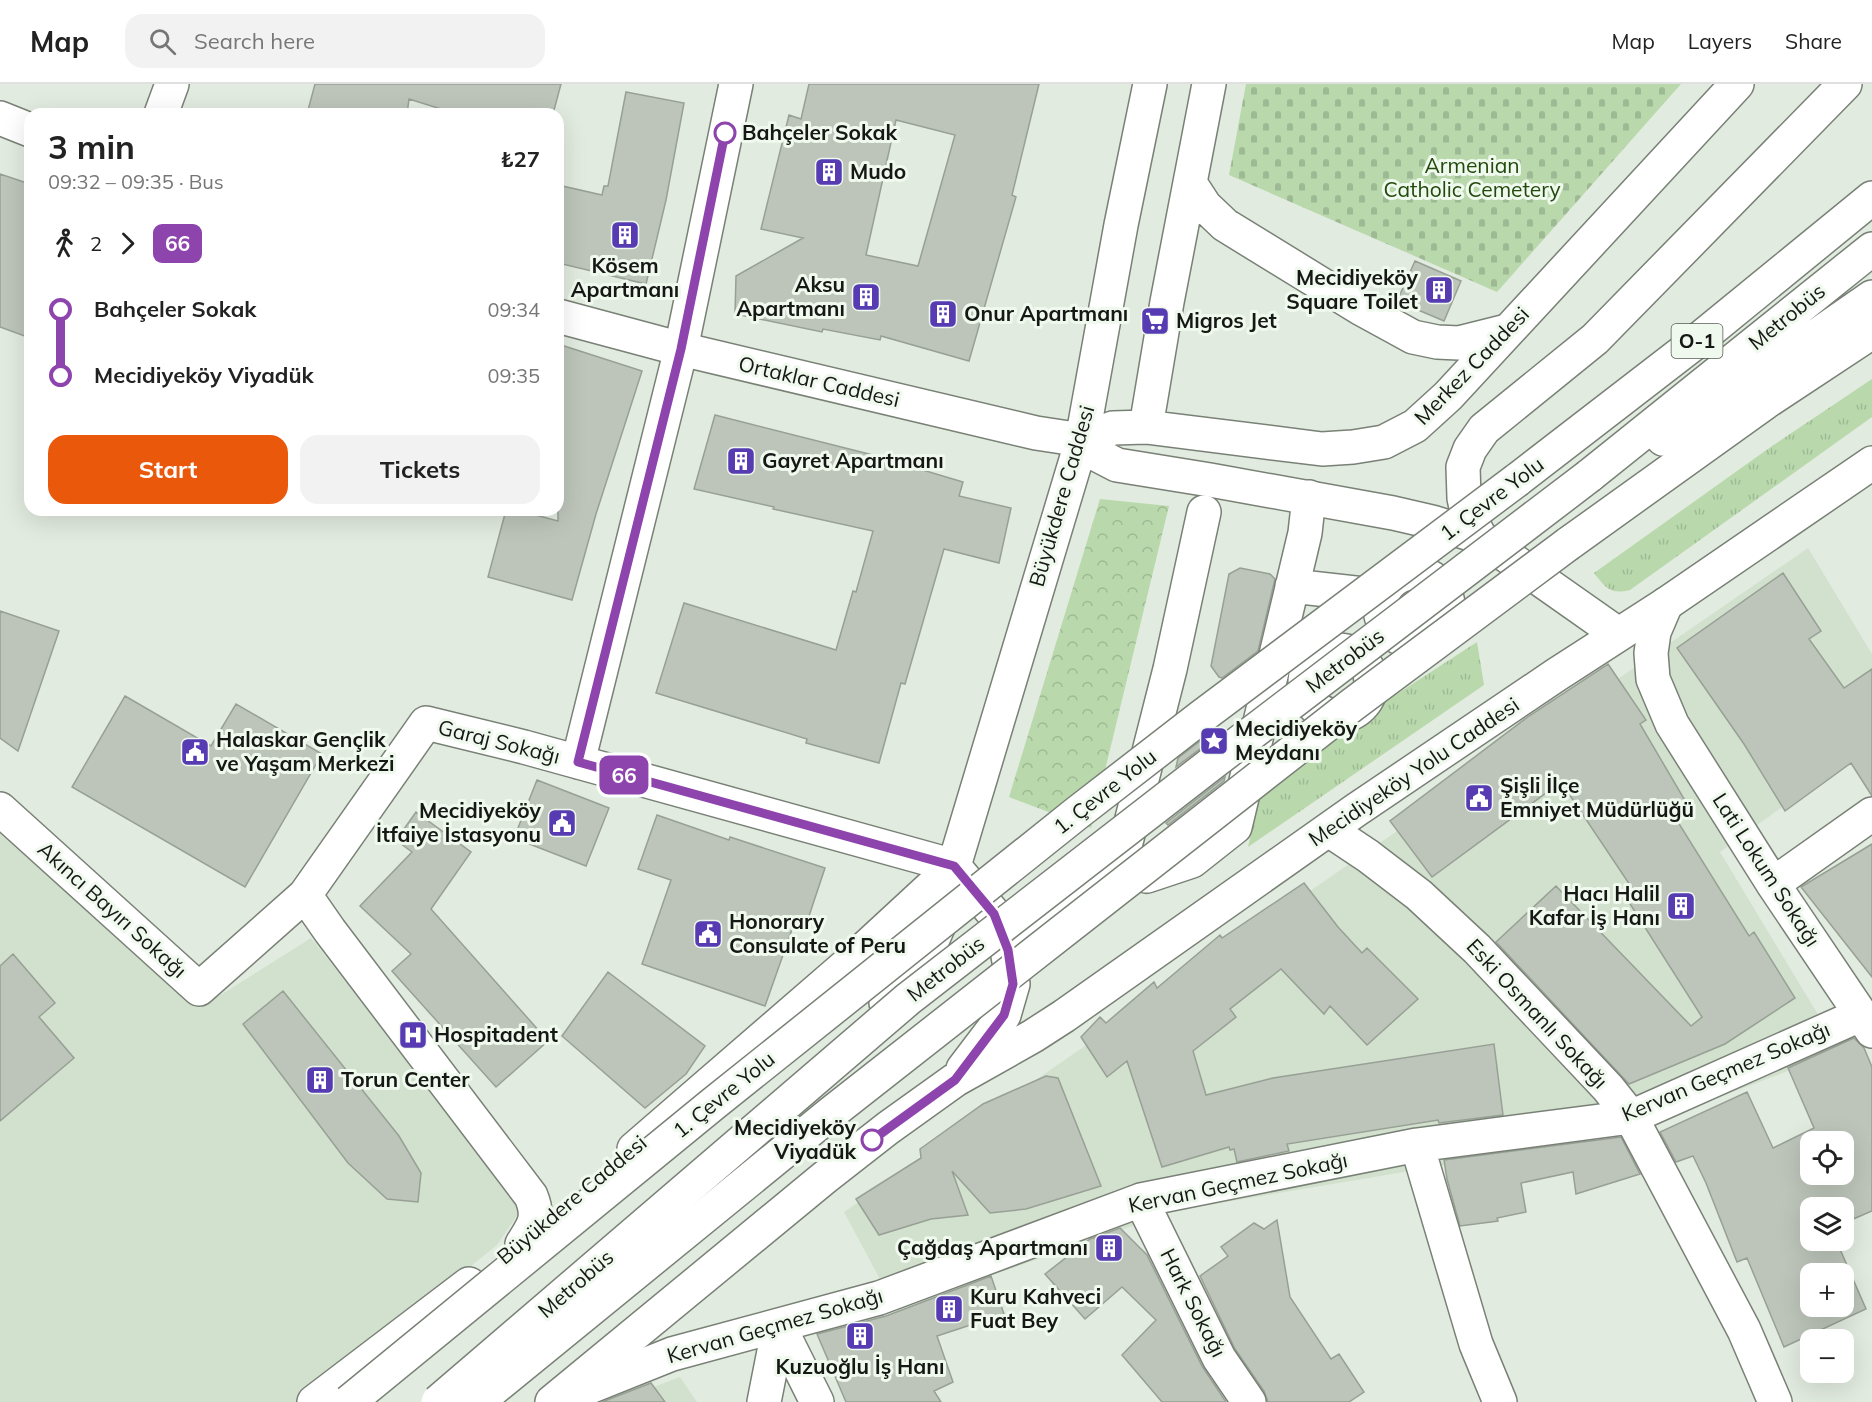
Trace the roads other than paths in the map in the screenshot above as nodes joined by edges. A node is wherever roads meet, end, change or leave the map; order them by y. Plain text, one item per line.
1 (172, 84) edge
2 (736, 84) edge
3 (1150, 84) edge
4 (1209, 84) edge
5 (1737, 84) edge
6 (1845, 84) edge
7 (163, 108) edge
8 (0, 118) edge
9 (24, 128) edge
10 (1190, 183) junction
11 (1872, 198) edge
12 (1872, 249) edge
13 (1872, 297) edge
14 (564, 318) edge
15 (1507, 331) junction
16 (1872, 332) edge
17 (681, 349) junction
18 (1146, 427) junction
19 (1082, 440) junction
20 (1872, 463) edge
21 (1589, 476) junction
22 (1309, 497) junction
23 (1204, 512) dead end
24 (1480, 537) junction
25 (1292, 586) junction
26 (1382, 596) dead end
27 (1666, 604) junction
28 (1618, 634) junction
29 (1310, 700) dead end
30 (426, 723) joint
31 (1253, 749) junction
32 (578, 762) junction
33 (0, 809) edge
34 (1872, 814) edge
35 (1329, 830) junction
36 (1124, 854) junction
37 (954, 866) junction
38 (1773, 884) junction
39 (305, 896) junction
40 (1008, 950) junction
41 (1866, 1023) edge
42 (955, 1080) junction
43 (1631, 1117) junction
44 (1417, 1145) junction
45 (1141, 1200) junction
46 (522, 1244) junction
47 (779, 1326) junction
48 (314, 1402) edge
49 (349, 1402) edge
50 (420, 1402) edge
51 (438, 1402) edge
52 (477, 1402) edge
53 (552, 1402) edge
54 (764, 1402) edge
55 (817, 1402) edge
56 (1249, 1402) edge
57 (1500, 1402) edge
58 (1775, 1402) edge

1 - 7 main road
2 - 17 main road
3 - 19 main road, Büyükdere Caddesi
4 - 10 main road
5 - 15 main road, Merkez Caddesi
6 - 24 main road
8 - 9 main road
10 - 15 main road
10 - 18 main road
11 - 49 main road, 1. Çevre Yolu / O-1, bridge
12 - 21 main road, Metrobüs
13 - 21 main road, Metrobüs
14 - 17 main road, Ortaklar Caddesi
15 - 18 main road, Merkez Caddesi
16 - 52 main road, bridge
17 - 19 main road, Ortaklar Caddesi
17 - 32 main road
18 - 19 main road, Merkez Caddesi
19 - 22 main road
19 - 37 main road, Büyükdere Caddesi
20 - 27 main road, Mecidiyeköy Yolu Caddesi
21 - 51 main road, Metrobüs, bridge
22 - 24 main road
22 - 25 main road
23 - 36 main road
24 - 28 main road
25 - 26 main road
25 - 31 main road
27 - 28 main road, Mecidiyeköy Yolu Caddesi
27 - 38 main road, Lati Lokum Sokağı
28 - 35 main road, Mecidiyeköy Yolu Caddesi
29 - 31 main road
30 - 32 main road, Garaj Sokağı
30 - 39 main road, Akıncı Bayırı Sokağı
31 - 36 main road
32 - 37 main road, Garaj Sokağı
33 - 39 main road, Akıncı Bayırı Sokağı
34 - 38 main road
35 - 42 main road, Mecidiyeköy Yolu Caddesi
35 - 43 main road, Eski Osmanlı Sokağı
36 - 40 main road
37 - 40 main road
37 - 46 main road, Büyükdere Caddesi
37 - 50 main road, Büyükdere Caddesi
38 - 41 main road, Lati Lokum Sokağı
39 - 46 main road
40 - 42 main road
41 - 43 main road, Kervan Geçmez Sokağı
42 - 53 main road
43 - 44 main road, Kervan Geçmez Sokağı
43 - 58 main road, Eski Osmanlı Sokağı
44 - 45 main road, Kervan Geçmez Sokağı
44 - 57 main road
45 - 47 main road, Kervan Geçmez Sokağı
45 - 56 main road, Hark Sokağı
46 - 48 main road, Büyükdere Caddesi
47 - 53 main road, Kervan Geçmez Sokağı
47 - 54 main road
47 - 55 main road

